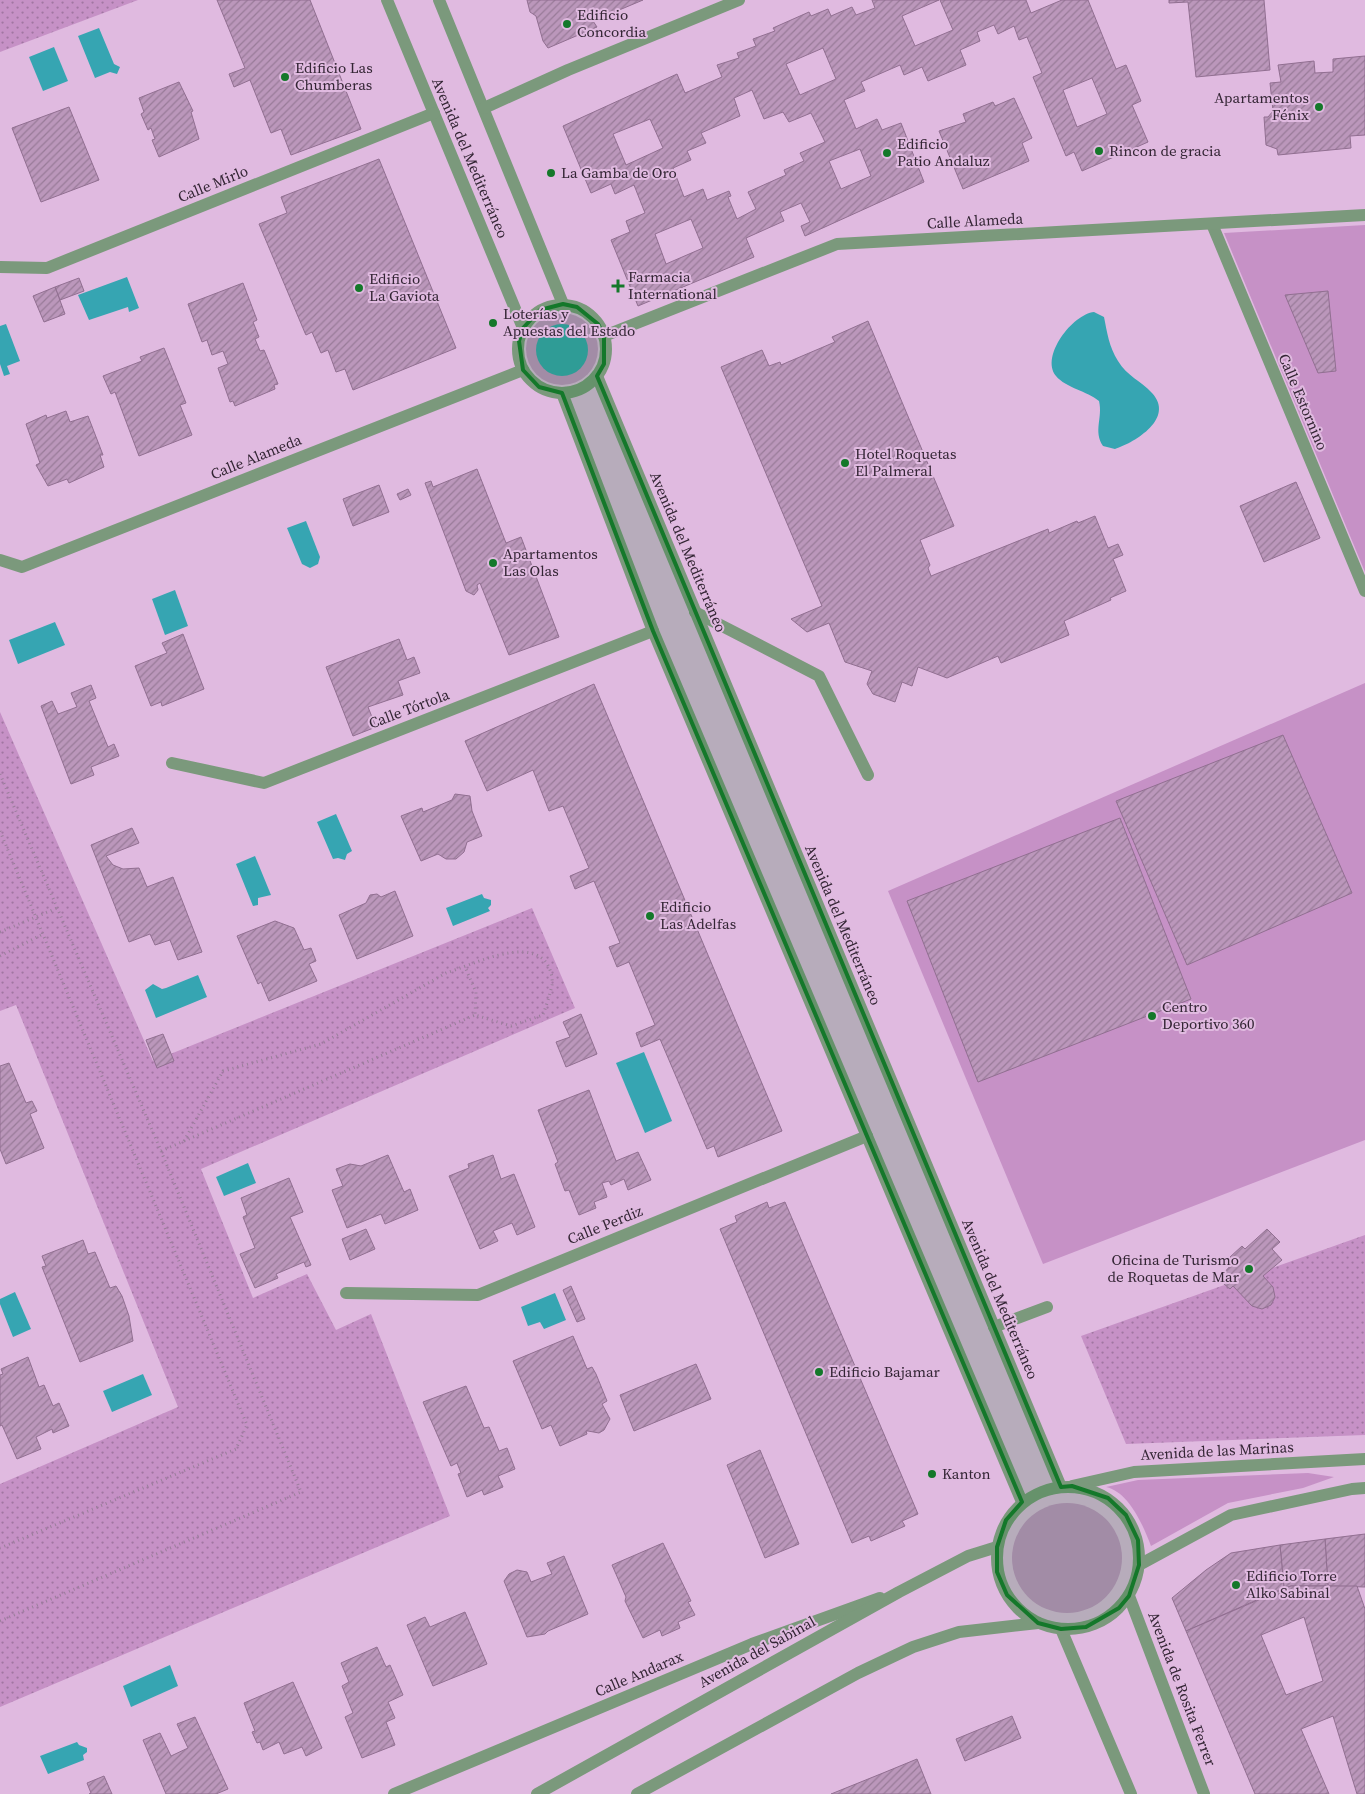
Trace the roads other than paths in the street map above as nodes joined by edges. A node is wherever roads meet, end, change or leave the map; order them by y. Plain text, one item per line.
1 (387, 0) edge
2 (439, 0) edge
3 (739, 0) edge
4 (484, 108) junction
5 (434, 113) junction
6 (1365, 215) edge
7 (1212, 224) junction
8 (0, 267) edge
9 (563, 304) junction
10 (523, 328) junction
11 (604, 336) junction
12 (523, 370) junction
13 (597, 376) junction
14 (562, 393) junction
15 (0, 560) edge
16 (1365, 591) edge
17 (695, 612) junction
18 (654, 631) junction
19 (172, 763) dead end
20 (868, 775) dead end
21 (867, 1136) junction
22 (346, 1293) dead end
23 (1047, 1307) dead end
24 (994, 1327) junction
25 (1365, 1459) edge
26 (1067, 1486) junction
27 (1365, 1488) edge
28 (1022, 1502) junction
29 (996, 1547) junction
30 (1139, 1565) junction
31 (899, 1592) junction
32 (1129, 1596) junction
33 (1038, 1623) junction
34 (1061, 1629) junction
35 (394, 1794) edge
36 (537, 1794) edge
37 (638, 1794) edge
38 (1131, 1794) edge
39 (1204, 1794) edge

1 - 5 street, Avenida del Mediterráneo
2 - 4 street, Avenida del Mediterráneo
3 - 4 street
4 - 9 street, Avenida del Mediterráneo
5 - 8 street, Calle Mirlo
5 - 10 street, Avenida del Mediterráneo
6 - 7 street, Calle Alameda
7 - 11 street, Calle Alameda
7 - 16 street, Calle Estornino
9 - 10 street
9 - 11 street
10 - 12 street
11 - 13 street
12 - 14 street
12 - 15 street, Calle Alameda
13 - 14 street
13 - 17 street, Avenida del Mediterráneo
14 - 18 street
17 - 20 street
17 - 24 street, Avenida del Mediterráneo
18 - 19 street, Calle Tórtola
18 - 21 street
21 - 22 street, Calle Perdiz
21 - 28 street
23 - 24 street
24 - 26 street, Avenida del Mediterráneo
25 - 26 street, Avenida de las Marinas
26 - 28 street
26 - 30 street
27 - 30 street
28 - 29 street
29 - 31 street, Avenida del Sabinal
29 - 33 street
30 - 32 street
31 - 35 street, Calle Andarax
31 - 36 street, Avenida del Sabinal
32 - 34 street
32 - 39 street, Avenida de Rosita Ferrer
33 - 34 street
33 - 37 street
34 - 38 street

